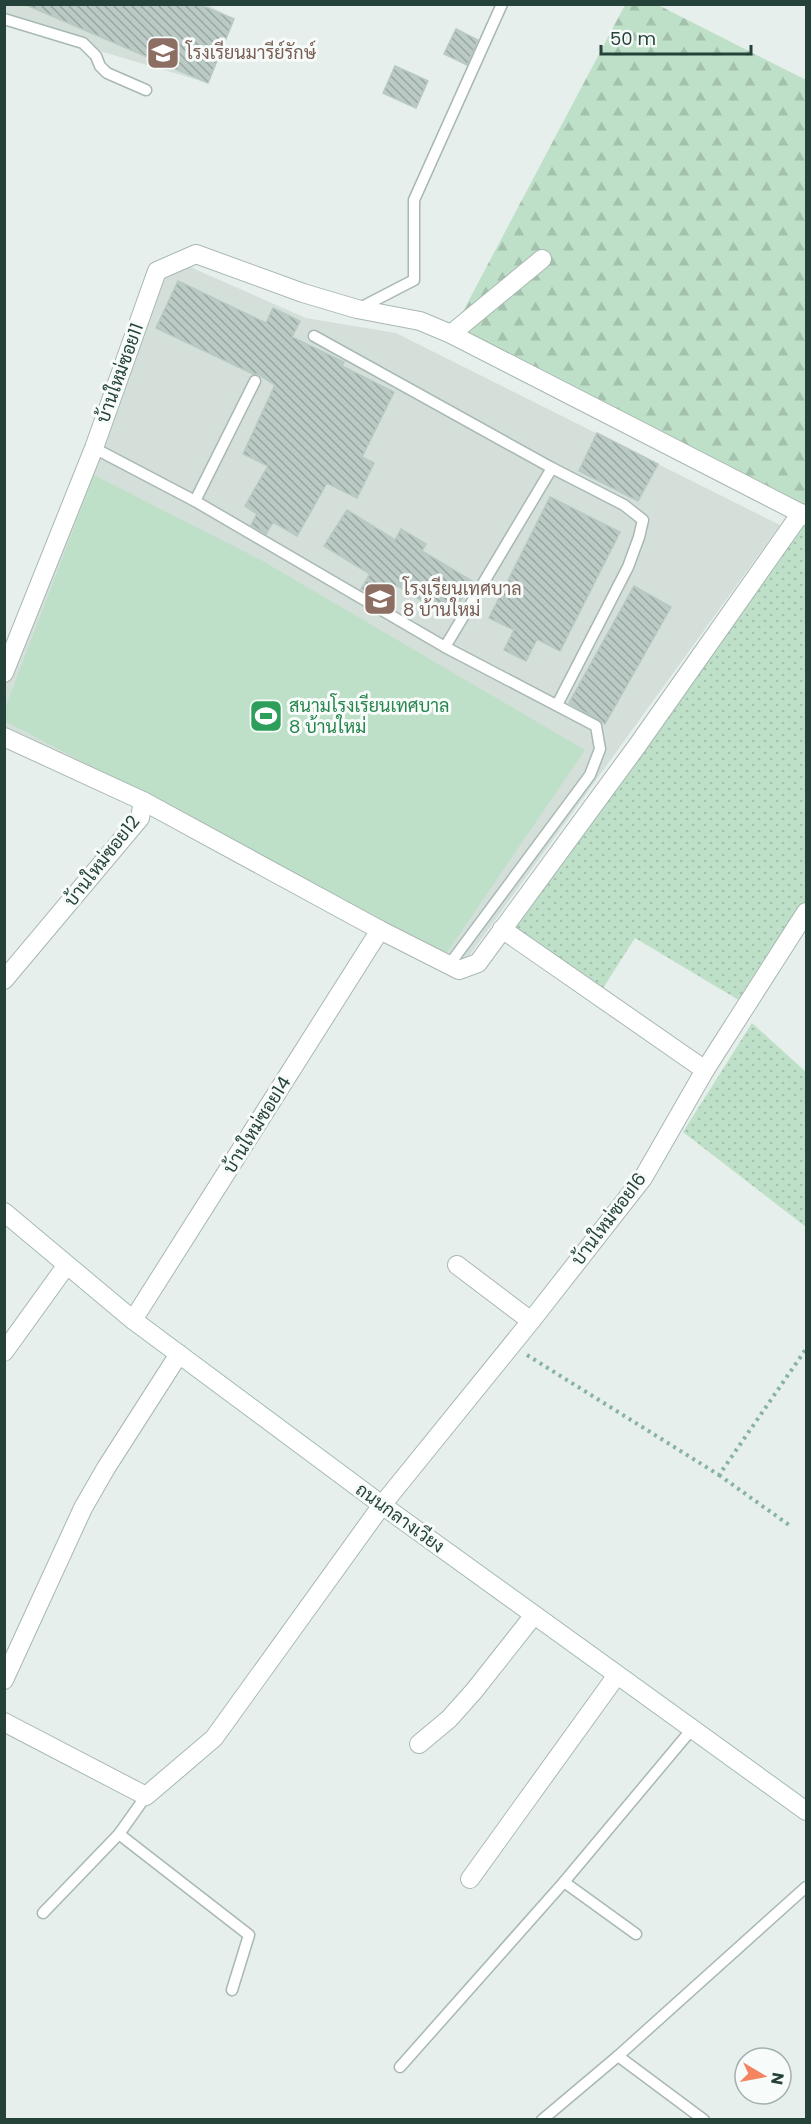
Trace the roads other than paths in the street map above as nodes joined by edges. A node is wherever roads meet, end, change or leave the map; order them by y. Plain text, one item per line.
1 (502, 4) edge
2 (4, 19) edge
3 (146, 90) dead end
4 (542, 259) dead end
5 (357, 309) junction
6 (451, 334) junction
7 (314, 336) dead end
8 (255, 381) dead end
9 (94, 448) junction
10 (552, 468) junction
11 (195, 501) junction
12 (804, 514) edge
13 (445, 647) junction
14 (4, 673) edge
15 (557, 705) junction
16 (4, 737) edge
17 (143, 801) junction
18 (807, 912) edge
19 (502, 929) junction
20 (380, 930) junction
21 (449, 965) junction
22 (4, 980) edge
23 (705, 1070) junction
24 (4, 1212) edge
25 (457, 1265) dead end
26 (66, 1266) junction
27 (133, 1320) junction
28 (531, 1321) junction
29 (4, 1352) edge
30 (179, 1354) junction
31 (382, 1505) junction
32 (534, 1615) junction
33 (617, 1675) junction
34 (4, 1680) edge
35 (4, 1722) edge
36 (692, 1729) junction
37 (419, 1744) dead end
38 (146, 1796) junction
39 (807, 1811) edge
40 (119, 1834) junction
41 (470, 1879) dead end
42 (564, 1882) junction
43 (807, 1887) edge
44 (43, 1912) dead end
45 (636, 1934) dead end
46 (232, 1990) dead end
47 (618, 2055) junction
48 (400, 2067) dead end
49 (542, 2120) edge
50 (704, 2120) edge

1 - 5 lane
2 - 3 lane
4 - 6 street
5 - 6 street, บ้านใหม่ซอย11
5 - 9 street, บ้านใหม่ซอย11
6 - 12 street, บ้านใหม่ซอย11
7 - 10 lane
8 - 11 lane
9 - 11 lane
9 - 14 street, บ้านใหม่ซอย11
10 - 13 lane
10 - 15 lane
11 - 13 lane
12 - 19 street
13 - 15 lane
15 - 21 lane
16 - 17 street, บ้านใหม่ซอย12
17 - 20 street
17 - 22 street, บ้านใหม่ซอย12
18 - 23 street, บ้านใหม่ซอย16
19 - 21 street
19 - 23 street
20 - 21 street
20 - 27 street, บ้านใหม่ซอย14
23 - 28 street, บ้านใหม่ซอย16
24 - 26 street, ถนนกลางเวียง
25 - 28 street
26 - 27 street, ถนนกลางเวียง
26 - 29 street
27 - 30 street, ถนนกลางเวียง
28 - 31 street, บ้านใหม่ซอย16
30 - 31 street, ถนนกลางเวียง
30 - 34 street
31 - 32 street, ถนนกลางเวียง
31 - 38 street, บ้านใหม่ซอย16
32 - 33 street, ถนนกลางเวียง
32 - 37 street
33 - 36 street, ถนนกลางเวียง
33 - 41 street
35 - 38 street
36 - 39 street, ถนนกลางเวียง
36 - 42 lane
38 - 40 lane
40 - 44 lane
40 - 46 lane
42 - 45 lane
42 - 48 lane
43 - 47 lane
47 - 49 lane
47 - 50 lane

